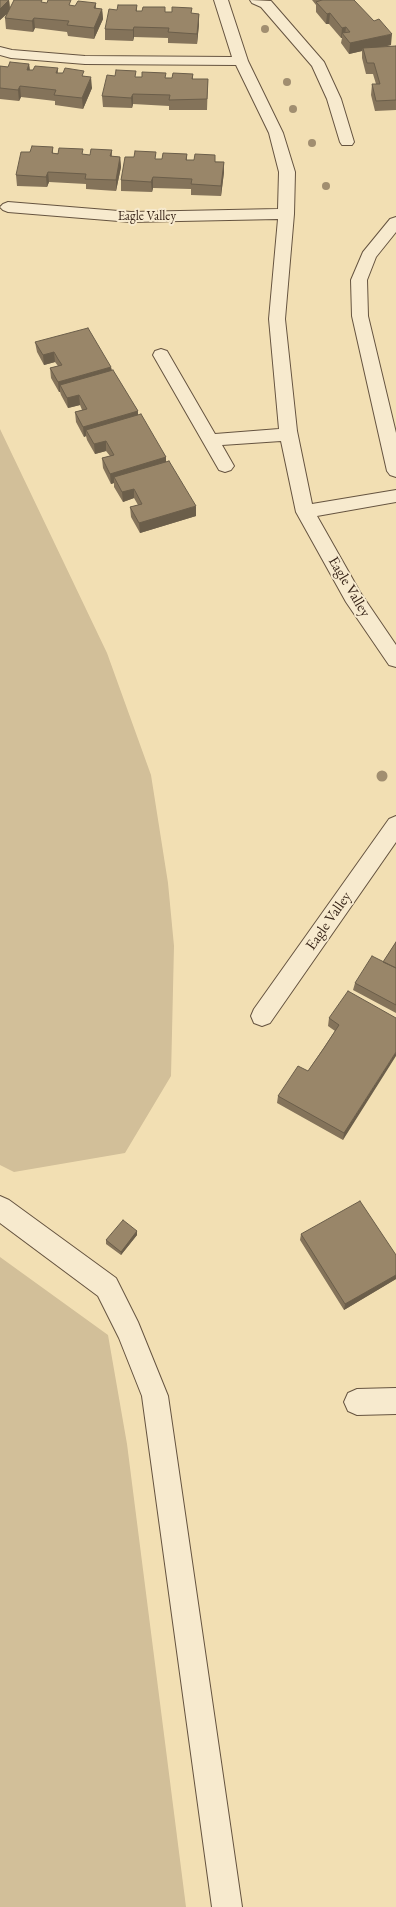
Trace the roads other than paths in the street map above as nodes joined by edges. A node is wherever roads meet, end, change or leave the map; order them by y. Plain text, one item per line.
1 (221, 0) edge
2 (257, 0) edge
3 (0, 51) edge
4 (241, 61) junction
5 (348, 142) dead end
6 (8, 208) dead end
7 (286, 214) junction
8 (396, 222) edge
9 (161, 355) dead end
10 (289, 434) junction
11 (211, 440) junction
12 (225, 466) dead end
13 (396, 471) edge
14 (396, 496) edge
15 (304, 512) junction
16 (396, 660) edge
17 (396, 825) edge
18 (262, 1016) dead end
19 (0, 1208) edge
20 (396, 1401) edge
21 (357, 1402) dead end
22 (227, 1907) edge

1 - 4 street, Eagle Valley
2 - 5 street
3 - 4 street
4 - 7 street, Eagle Valley
6 - 7 street, Eagle Valley
7 - 10 street, Eagle Valley
8 - 13 street
9 - 11 street
10 - 11 street
10 - 15 street, Eagle Valley
11 - 12 street
14 - 15 street
15 - 16 street, Eagle Valley
17 - 18 street, Eagle Valley
19 - 22 street
20 - 21 street

